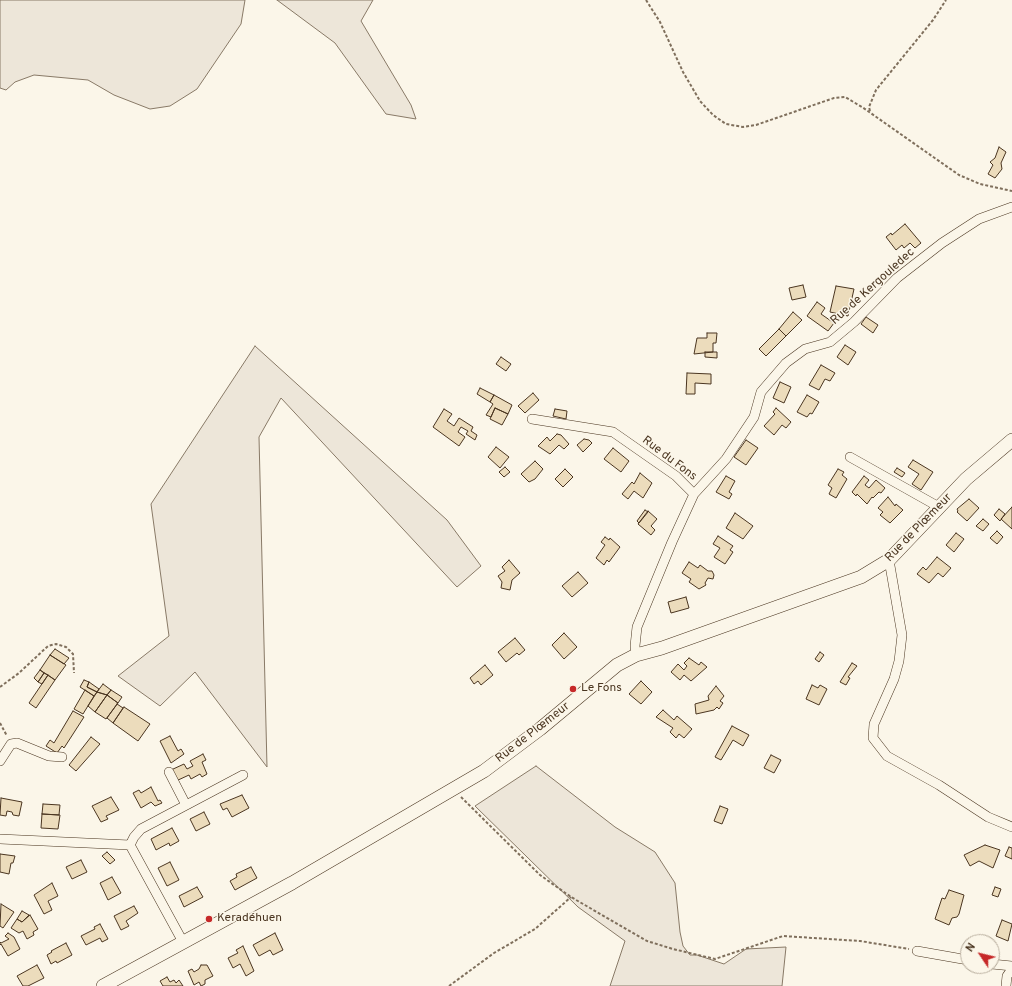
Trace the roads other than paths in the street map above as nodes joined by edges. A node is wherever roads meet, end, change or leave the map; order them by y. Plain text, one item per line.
1 (1012, 207) edge
2 (532, 419) dead end
3 (1012, 440) edge
4 (850, 457) dead end
5 (694, 494) junction
6 (939, 507) junction
7 (889, 560) junction
8 (636, 655) junction
9 (62, 757) dead end
10 (0, 761) edge
11 (169, 772) dead end
12 (243, 775) dead end
13 (186, 805) junction
14 (1012, 827) edge
15 (0, 839) edge
16 (130, 845) junction
17 (183, 942) junction
18 (917, 951) road end
19 (960, 959) edge
20 (1000, 966) edge
21 (1012, 968) edge
22 (103, 986) edge
23 (1006, 986) edge

1 - 5 street, Rue de Kergouledec
2 - 5 street, Rue du Fons
3 - 6 main road, Rue de Plœmeur
4 - 6 street
5 - 8 street, Rue du Fons
6 - 7 main road, Rue de Plœmeur
7 - 8 main road, Rue de Plœmeur
7 - 14 street
8 - 17 main road, Rue de Plœmeur
9 - 10 street
11 - 13 street
12 - 13 street
13 - 16 street
15 - 16 street
16 - 17 street
17 - 22 main road, Rue de Plœmeur
18 - 19 street
20 - 21 street
21 - 23 street

